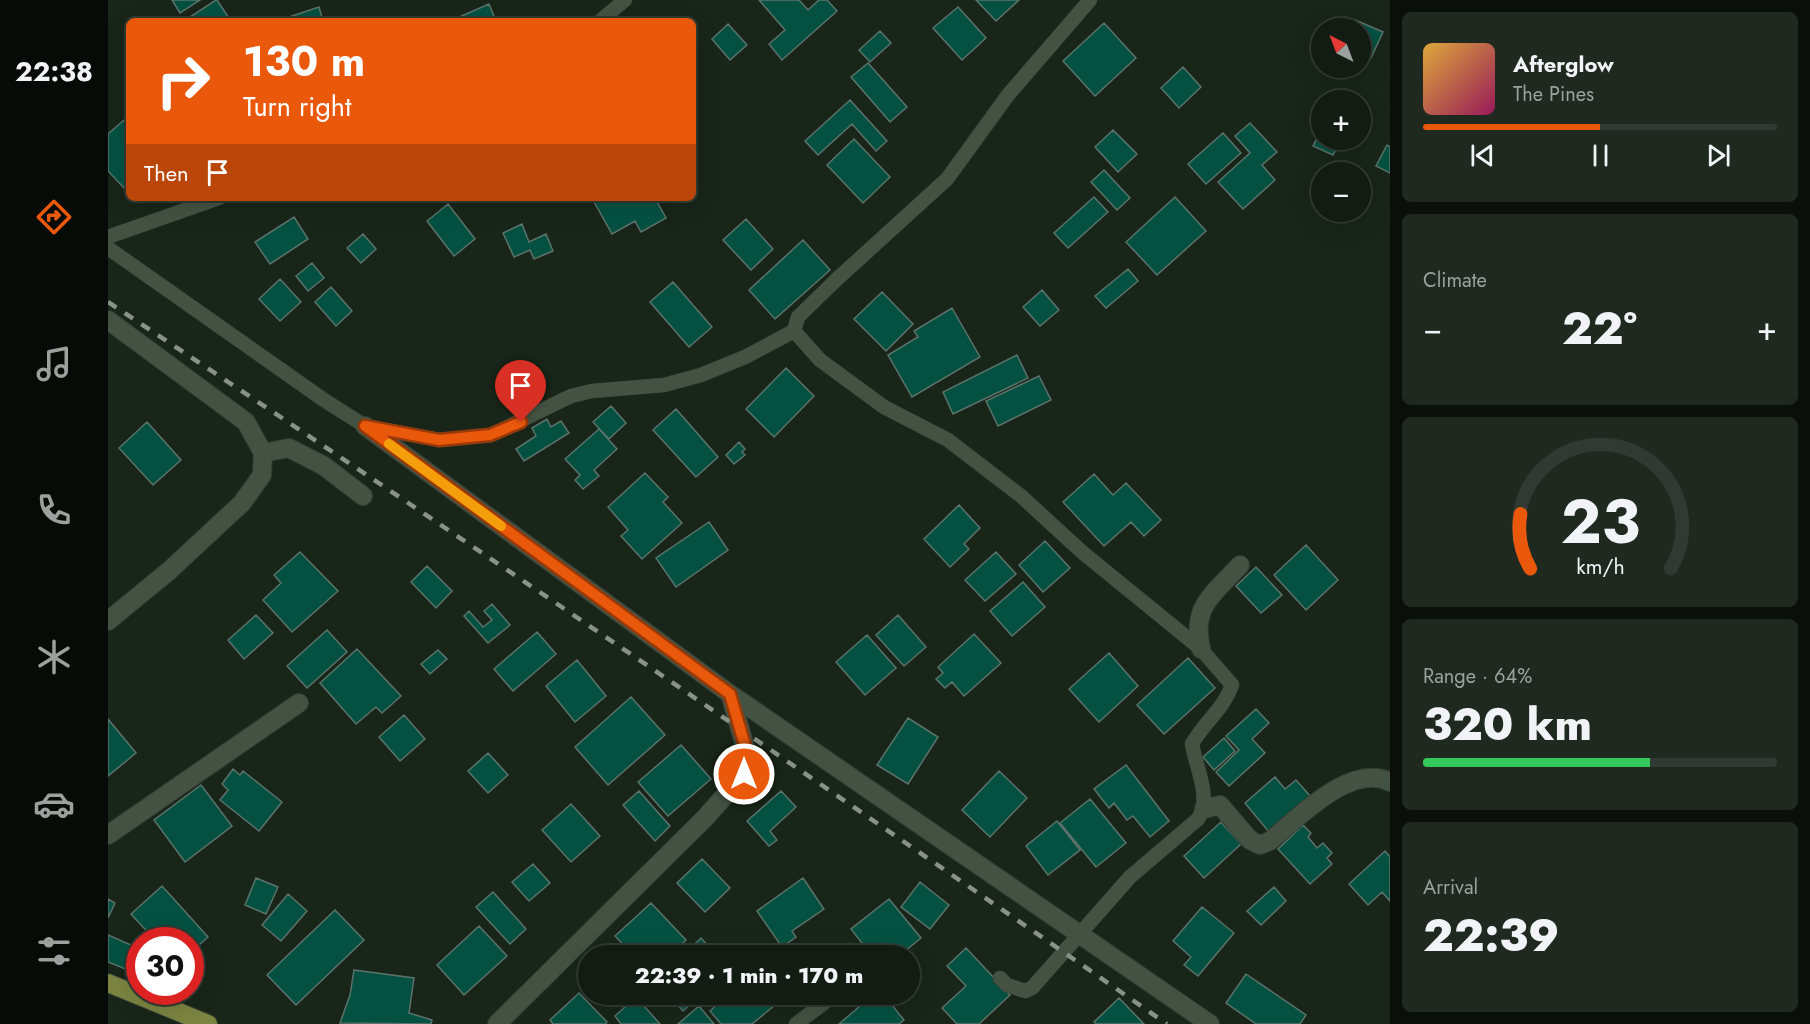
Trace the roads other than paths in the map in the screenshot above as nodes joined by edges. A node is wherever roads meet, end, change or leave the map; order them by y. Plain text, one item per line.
1 (625, 0) edge
2 (1090, 0) edge
3 (604, 18) edge
4 (210, 201) edge
5 (108, 237) edge
6 (108, 248) edge
7 (108, 320) edge
8 (794, 331) junction
9 (365, 426) junction
10 (263, 453) junction
11 (363, 496) dead end
12 (1240, 566) dead end
13 (108, 621) edge
14 (1201, 649) junction
15 (730, 694) junction
16 (299, 703) dead end
17 (1390, 782) edge
18 (1204, 809) junction
19 (108, 836) edge
20 (1080, 935) junction
21 (1000, 978) dead end
22 (108, 983) edge
23 (821, 1005) edge
24 (208, 1024) edge
25 (497, 1024) edge
26 (796, 1024) edge
27 (1210, 1024) edge

1 - 3 lane
2 - 8 lane
4 - 5 lane
6 - 9 lane
7 - 10 street
8 - 9 lane
8 - 14 lane
9 - 15 street
10 - 11 street
10 - 13 street
12 - 14 street
14 - 18 lane
15 - 20 street
15 - 25 street
16 - 19 street
17 - 18 street
18 - 20 lane
20 - 21 lane
20 - 27 street
22 - 24 main road
23 - 26 lane

